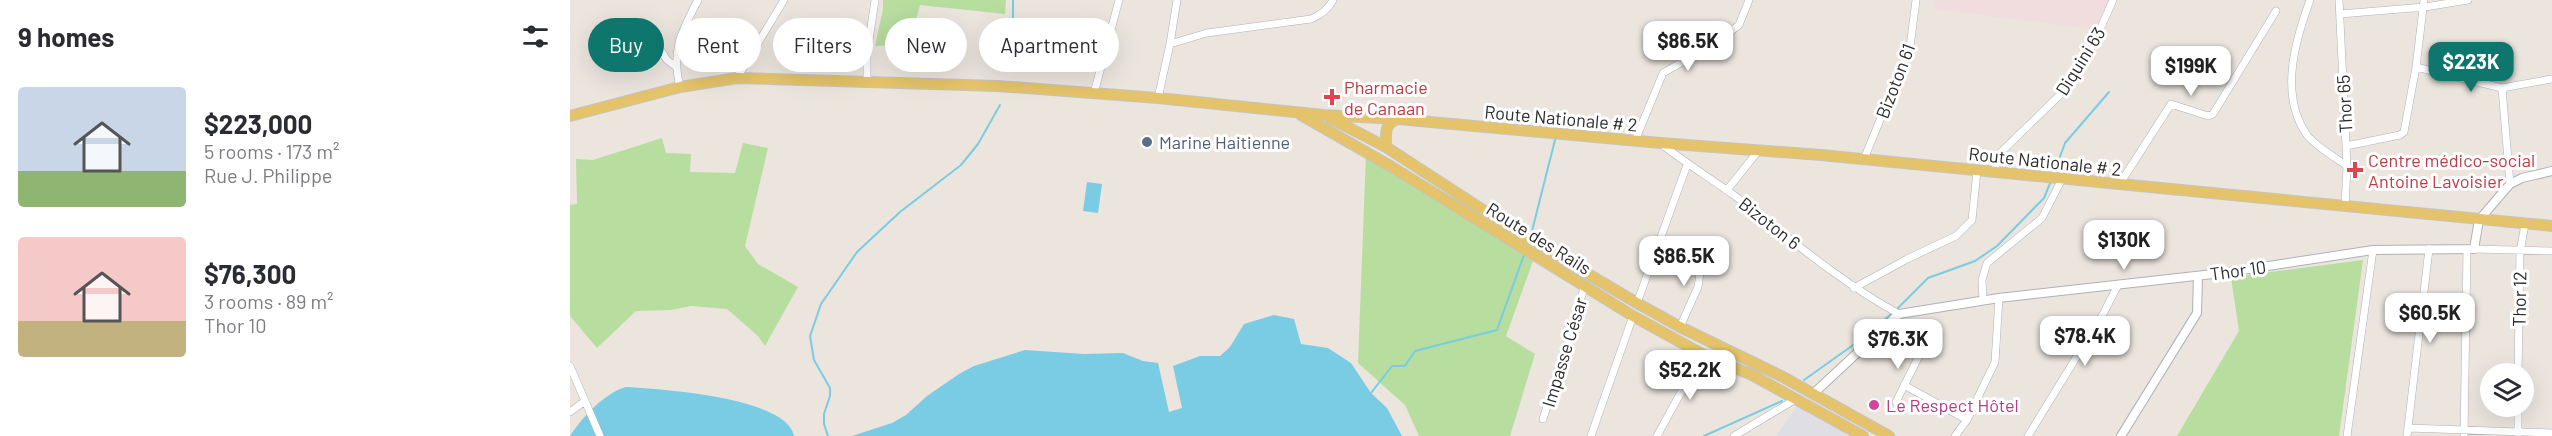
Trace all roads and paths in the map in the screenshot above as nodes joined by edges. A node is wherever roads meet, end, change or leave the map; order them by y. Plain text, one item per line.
1 (698, 0) edge
2 (784, 0) edge
3 (875, 0) edge
4 (1119, 0) edge
5 (1177, 0) edge
6 (1333, 0) edge
7 (1749, 0) edge
8 (1916, 0) edge
9 (2113, 0) edge
10 (2310, 0) edge
11 (2339, 0) edge
12 (2468, 0) edge
13 (2424, 3) edge
14 (2276, 11) dead end
15 (2340, 14) junction
16 (1170, 44) junction
17 (664, 55) edge
18 (675, 66) junction
19 (2416, 66) junction
20 (737, 78) junction
21 (2552, 79) edge
22 (867, 80) junction
23 (680, 87) junction
24 (2502, 88) junction
25 (1094, 93) junction
26 (1158, 98) junction
27 (1295, 112) junction
28 (1324, 115) junction
29 (570, 116) edge
30 (1398, 119) junction
31 (1635, 141) junction
32 (1660, 143) junction
33 (2346, 146) junction
34 (1386, 147) junction
35 (1759, 150) junction
36 (1864, 159) junction
37 (1687, 165) junction
38 (2347, 166) junction
39 (1977, 171) junction
40 (2552, 171) edge
41 (1994, 172) junction
42 (2062, 179) junction
43 (2510, 184) junction
44 (2119, 185) junction
45 (1727, 190) junction
46 (2345, 207) junction
47 (2479, 220) junction
48 (2525, 225) junction
49 (2552, 226) edge
50 (1515, 237) junction
51 (2429, 249) junction
52 (2471, 249) junction
53 (1537, 250) junction
54 (2373, 250) junction
55 (2552, 251) edge
56 (1703, 252) dead end
57 (2520, 252) junction
58 (2198, 276) junction
59 (1585, 285) junction
60 (2118, 285) junction
61 (1854, 288) junction
62 (1999, 298) junction
63 (1983, 300) junction
64 (1636, 303) junction
65 (1899, 314) junction
66 (1633, 316) junction
67 (1680, 327) junction
68 (1922, 350) dead end
69 (1702, 354) junction
70 (2518, 363) edge
71 (570, 366) edge
72 (1904, 385) junction
73 (1810, 392) junction
74 (1797, 399) junction
75 (585, 401) junction
76 (1896, 402) dead end
77 (570, 412) edge
78 (2518, 417) edge
79 (1543, 419) dead end
80 (1967, 420) junction
81 (2408, 428) junction
82 (2464, 433) edge
83 (2552, 433) edge
84 (2518, 435) edge
85 (600, 436) edge
86 (1591, 436) edge
87 (1657, 436) edge
88 (1734, 436) edge
89 (1863, 436) edge
90 (1889, 436) edge
91 (1955, 436) edge
92 (2028, 436) edge
93 (2121, 436) edge
94 (2347, 436) edge
95 (2406, 436) edge

1 - 18 street
2 - 20 street
3 - 22 street
4 - 25 street
5 - 16 street
6 - 16 street
7 - 31 street
8 - 36 street, Bizoton 61
9 - 41 street, Diquini 63
10 - 38 street
11 - 15 street, Thor 65
12 - 13 street
13 - 15 street
13 - 19 street
14 - 44 street
15 - 33 street, Thor 65
16 - 26 street
17 - 18 street
18 - 23 street
19 - 24 street
19 - 33 street
20 - 22 main road, Route Nationale # 2
20 - 23 main road, Route Nationale # 2
21 - 24 street
22 - 25 main road, Route Nationale # 2
23 - 29 main road, Route Nationale # 2
24 - 43 street
25 - 26 main road, Route Nationale # 2
26 - 27 main road, Route Nationale # 2
27 - 28 main road, Route Nationale # 2
27 - 50 main road, Route des Rails
28 - 30 main road, Route Nationale # 2
28 - 34 main road, Route des Rails
30 - 31 main road, Route Nationale # 2
30 - 34 main road
31 - 32 main road, Route Nationale # 2
32 - 35 main road, Route Nationale # 2
32 - 37 street, Bizoton 6
33 - 38 street, Thor 65
34 - 50 main road, Route des Rails
35 - 36 main road, Route Nationale # 2
35 - 45 street
36 - 39 main road, Route Nationale # 2
37 - 45 street, Bizoton 6
37 - 64 street
38 - 46 street, Thor 65
39 - 41 main road, Route Nationale # 2
39 - 61 street
40 - 43 street
41 - 42 main road, Route Nationale # 2
42 - 44 main road, Route Nationale # 2
42 - 63 street
43 - 47 street
44 - 46 main road, Route Nationale # 2
45 - 61 street, Bizoton 6
46 - 47 main road, Route Nationale # 2
47 - 48 main road, Route Nationale # 2
47 - 52 street
48 - 49 main road, Route Nationale # 2
48 - 57 street, Thor 12
50 - 53 main road, Route des Rails
51 - 52 street, Thor 10
51 - 54 street, Thor 10
51 - 81 street
52 - 57 street, Thor 10
52 - 82 street
53 - 59 main road, Route des Rails
53 - 64 main road, Route des Rails
54 - 58 street, Thor 10
54 - 94 street
55 - 57 street, Thor 10
56 - 67 street
57 - 70 street, Thor 12
58 - 60 street, Thor 10
58 - 93 street
59 - 66 main road, Route des Rails
59 - 79 street, Impasse César
60 - 62 street, Thor 10
60 - 92 street
61 - 65 street, Bizoton 6
62 - 63 street, Thor 10
62 - 80 street
63 - 65 street, Thor 10
64 - 67 main road, Route des Rails
65 - 73 street
66 - 69 main road, Route des Rails
66 - 86 street
67 - 73 main road, Route des Rails
68 - 72 street
69 - 74 main road, Route des Rails
69 - 87 street
71 - 75 street
72 - 76 street
72 - 80 street
73 - 90 main road, Route des Rails
74 - 88 street
74 - 89 main road, Route des Rails
75 - 77 street
75 - 85 street
78 - 84 street
80 - 91 street
81 - 82 street
81 - 95 street
82 - 84 street
83 - 84 street

